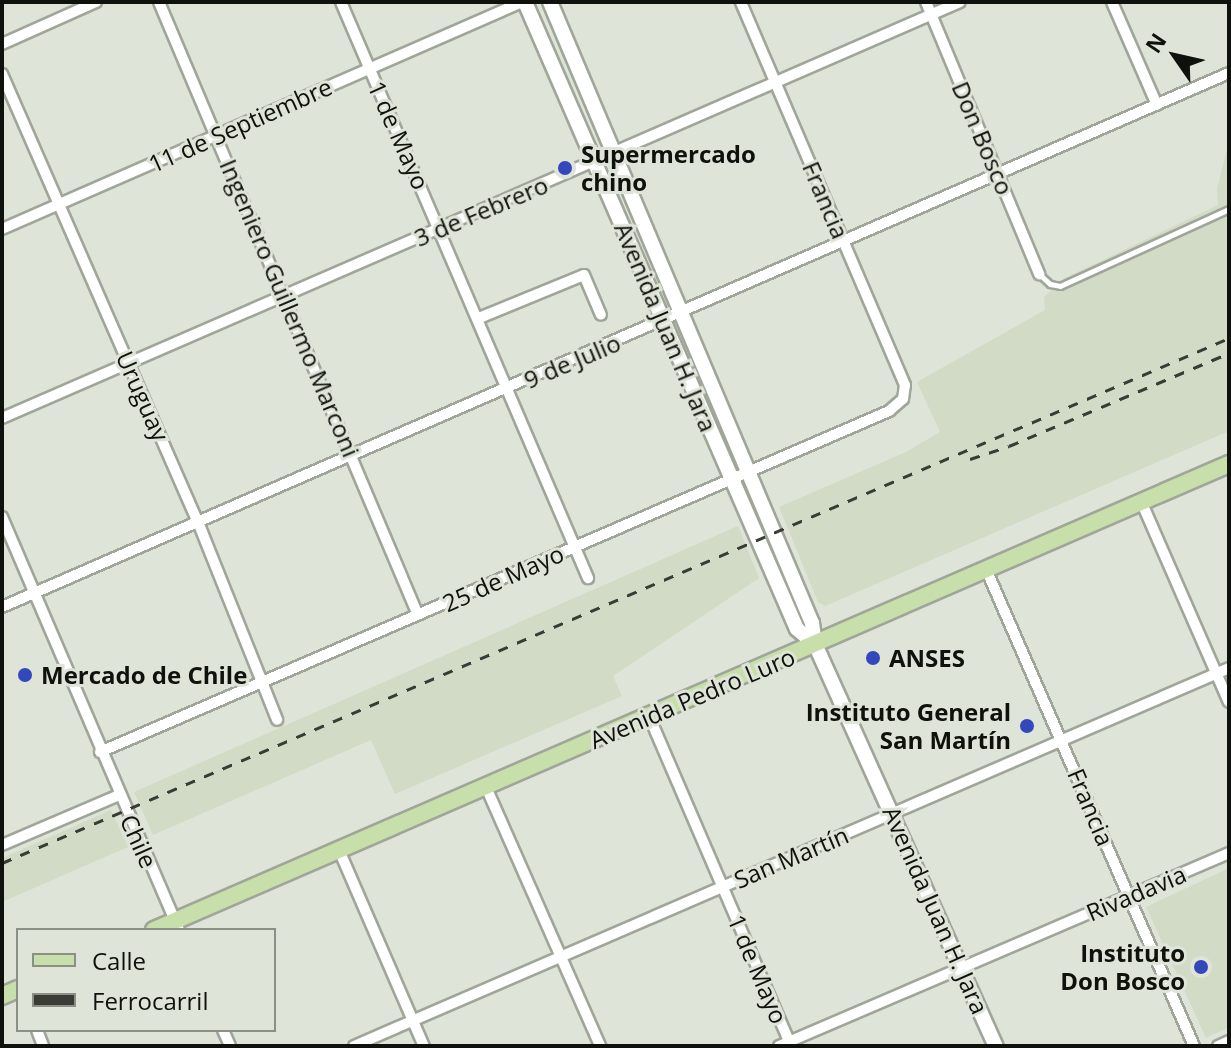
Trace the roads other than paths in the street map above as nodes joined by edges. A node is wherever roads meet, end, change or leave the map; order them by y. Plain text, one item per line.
1 (96, 2) edge
2 (159, 2) edge
3 (341, 2) edge
4 (524, 2) edge
5 (550, 2) edge
6 (741, 2) edge
7 (926, 2) edge
8 (960, 2) edge
9 (1112, 2) edge
10 (931, 15) junction
11 (2, 44) edge
12 (370, 68) junction
13 (1229, 73) edge
14 (2, 74) edge
15 (776, 82) junction
16 (1157, 105) junction
17 (216, 135) junction
18 (614, 154) junction
19 (595, 162) junction
20 (997, 174) junction
21 (59, 204) junction
22 (1229, 209) edge
23 (440, 228) junction
24 (2, 229) edge
25 (843, 242) junction
26 (1039, 274) joint
27 (284, 295) junction
28 (681, 313) junction
29 (601, 315) dead end
30 (479, 318) junction
31 (663, 321) junction
32 (128, 363) junction
33 (509, 388) junction
34 (903, 399) joint
35 (2, 418) edge
36 (352, 455) junction
37 (1229, 464) edge
38 (748, 472) junction
39 (731, 479) junction
40 (1141, 501) junction
41 (2, 517) edge
42 (198, 522) junction
43 (575, 547) junction
44 (986, 569) junction
45 (588, 578) dead end
46 (34, 593) junction
47 (2, 607) edge
48 (418, 615) junction
49 (815, 644) junction
50 (1229, 668) edge
51 (1216, 673) junction
52 (260, 684) junction
53 (1229, 702) edge
54 (649, 716) junction
55 (277, 720) dead end
56 (1061, 740) junction
57 (100, 752) junction
58 (486, 787) junction
59 (119, 795) junction
60 (894, 813) junction
61 (2, 845) edge
62 (339, 850) junction
63 (1229, 853) edge
64 (723, 887) junction
65 (1129, 896) junction
66 (177, 926) edge
67 (560, 957) junction
68 (963, 968) junction
69 (413, 1020) junction
70 (1229, 1041) edge
71 (787, 1044) edge
72 (354, 1046) edge
73 (424, 1046) edge
74 (600, 1046) edge
75 (996, 1046) edge
76 (1194, 1046) edge
77 (1218, 1046) edge

1 - 11 street
2 - 17 street, Ingeniero Guillermo Marconi
3 - 12 street, 1 de Mayo
4 - 12 street, 11 de Septiembre
4 - 19 main road, Avenida Juan H. Jara
5 - 18 main road, Avenida Juan H. Jara
6 - 15 street, Francia
7 - 10 street, Don Bosco
8 - 10 street, 3 de Febrero
9 - 16 street
10 - 15 street, 3 de Febrero
10 - 20 street, Don Bosco
12 - 17 street, 11 de Septiembre
12 - 23 street, 1 de Mayo
13 - 16 street, 9 de Julio
14 - 21 street, Uruguay
15 - 18 street, 3 de Febrero
15 - 25 street, Francia
16 - 20 street, 9 de Julio
17 - 21 street, 11 de Septiembre
17 - 27 street, Ingeniero Guillermo Marconi
18 - 19 street, 3 de Febrero
18 - 28 main road, Avenida Juan H. Jara
19 - 23 street, 3 de Febrero
19 - 31 main road, Avenida Juan H. Jara
20 - 25 street, 9 de Julio
20 - 26 street, Don Bosco
21 - 24 street, 11 de Septiembre
21 - 32 street, Uruguay
22 - 26 lane
23 - 27 street, 3 de Febrero
23 - 30 street, 1 de Mayo
25 - 28 street, 9 de Julio
25 - 34 street, Francia
27 - 32 street, 3 de Febrero
27 - 36 street, Ingeniero Guillermo Marconi
28 - 31 street, 9 de Julio
28 - 38 main road, Avenida Juan H. Jara
29 - 30 street
30 - 33 street, 1 de Mayo
31 - 33 street, 9 de Julio
31 - 39 main road, Avenida Juan H. Jara
32 - 35 street, 3 de Febrero
32 - 42 street, Uruguay
33 - 36 street, 9 de Julio
33 - 43 street, 1 de Mayo
34 - 38 street, 25 de Mayo
36 - 42 street, 9 de Julio
36 - 48 street, Ingeniero Guillermo Marconi
37 - 40 main road, Avenida Pedro Luro
38 - 39 street, 25 de Mayo
38 - 49 main road, Avenida Juan H. Jara
39 - 43 street, 25 de Mayo
39 - 49 main road, Avenida Juan H. Jara
40 - 44 main road, Avenida Pedro Luro
40 - 51 street
41 - 46 street, Chile
42 - 46 street, 9 de Julio
42 - 52 street, Uruguay
43 - 45 street, 1 de Mayo
43 - 48 street, 25 de Mayo
44 - 49 main road, Avenida Pedro Luro
44 - 56 street, Francia
46 - 47 street, 9 de Julio
46 - 57 street, Chile
48 - 52 street, 25 de Mayo
49 - 54 main road, Avenida Pedro Luro
49 - 60 main road, Avenida Juan H. Jara
50 - 51 street, San Martín
51 - 53 street
51 - 56 street, San Martín
52 - 55 street, Uruguay
52 - 57 street, 25 de Mayo
54 - 58 main road, Avenida Pedro Luro
54 - 64 street, 1 de Mayo
56 - 60 street, San Martín
56 - 65 street, Francia
57 - 59 street, Chile
58 - 62 main road, Avenida Pedro Luro
58 - 67 street
59 - 61 street
59 - 66 street, Chile
60 - 64 street, San Martín
60 - 68 main road, Avenida Juan H. Jara
62 - 66 main road, Avenida Pedro Luro
62 - 69 street
63 - 65 street, Rivadavia
64 - 67 street, San Martín
64 - 71 street, 1 de Mayo
65 - 68 street, Rivadavia
65 - 76 street, Francia
67 - 69 street, San Martín
67 - 74 street
68 - 71 street, Rivadavia
68 - 75 main road, Avenida Juan H. Jara
69 - 72 street, San Martín
69 - 73 street
70 - 77 street

